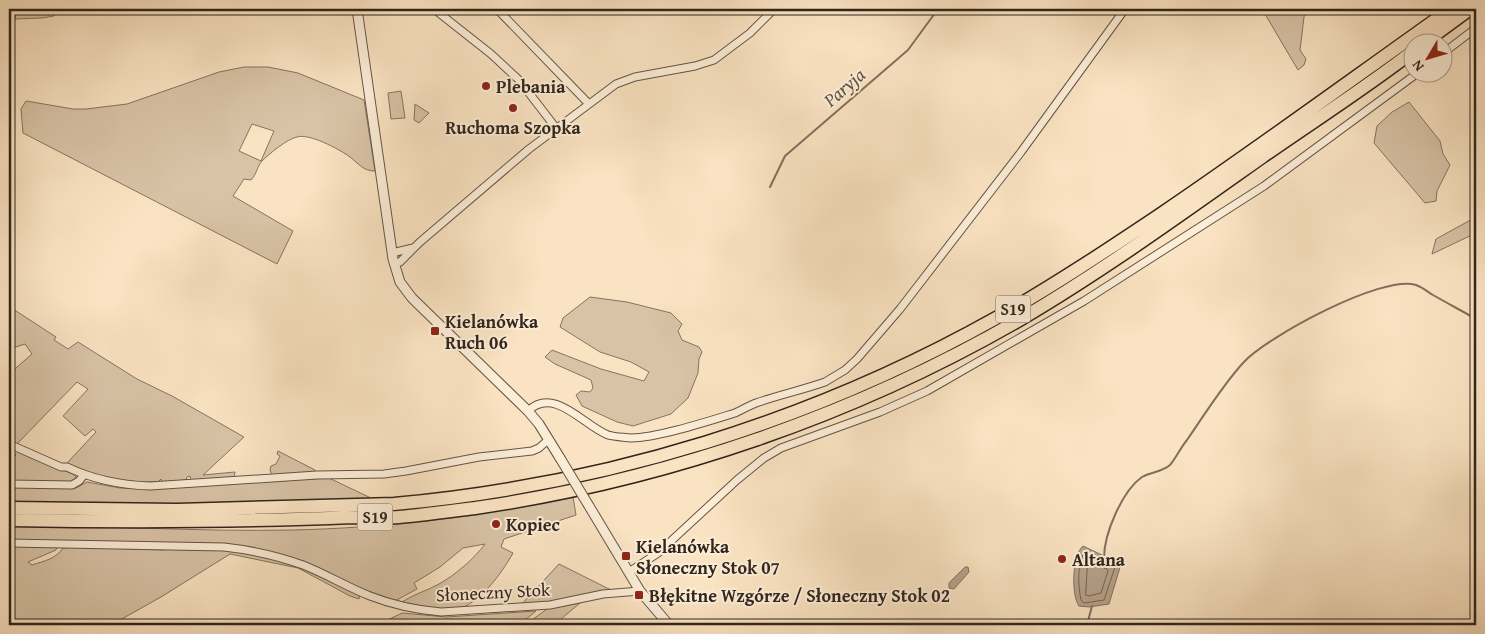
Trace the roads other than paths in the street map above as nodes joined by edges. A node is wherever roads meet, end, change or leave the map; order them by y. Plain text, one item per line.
1 (357, 9) edge
2 (434, 9) edge
3 (497, 9) edge
4 (774, 9) edge
5 (1124, 9) edge
6 (1451, 9) edge
7 (1470, 9) edge
8 (1476, 28) edge
9 (1439, 32) edge
10 (1452, 46) edge
11 (1402, 59) edge
12 (1405, 82) edge
13 (589, 104) junction
14 (556, 128) junction
15 (414, 248) junction
16 (392, 254) junction
17 (394, 264) junction
18 (528, 411) junction
19 (549, 439) junction
20 (9, 444) edge
21 (84, 475) junction
22 (9, 484) edge
23 (9, 508) edge
24 (9, 520) edge
25 (9, 543) edge
26 (629, 572) junction
27 (640, 591) junction
28 (669, 625) edge

1 - 16 street
2 - 14 street
3 - 13 street
4 - 13 street
5 - 18 street
6 - 23 highway, S19
7 - 9 highway
8 - 10 street
11 - 24 highway, S19
12 - 26 street
13 - 14 street
14 - 15 street
15 - 16 street
15 - 17 street
16 - 17 street
17 - 18 street
18 - 19 street
19 - 21 street
19 - 26 street, bridge
20 - 21 street
21 - 22 street
25 - 27 street, Słoneczny Stok
26 - 27 street
27 - 28 street

